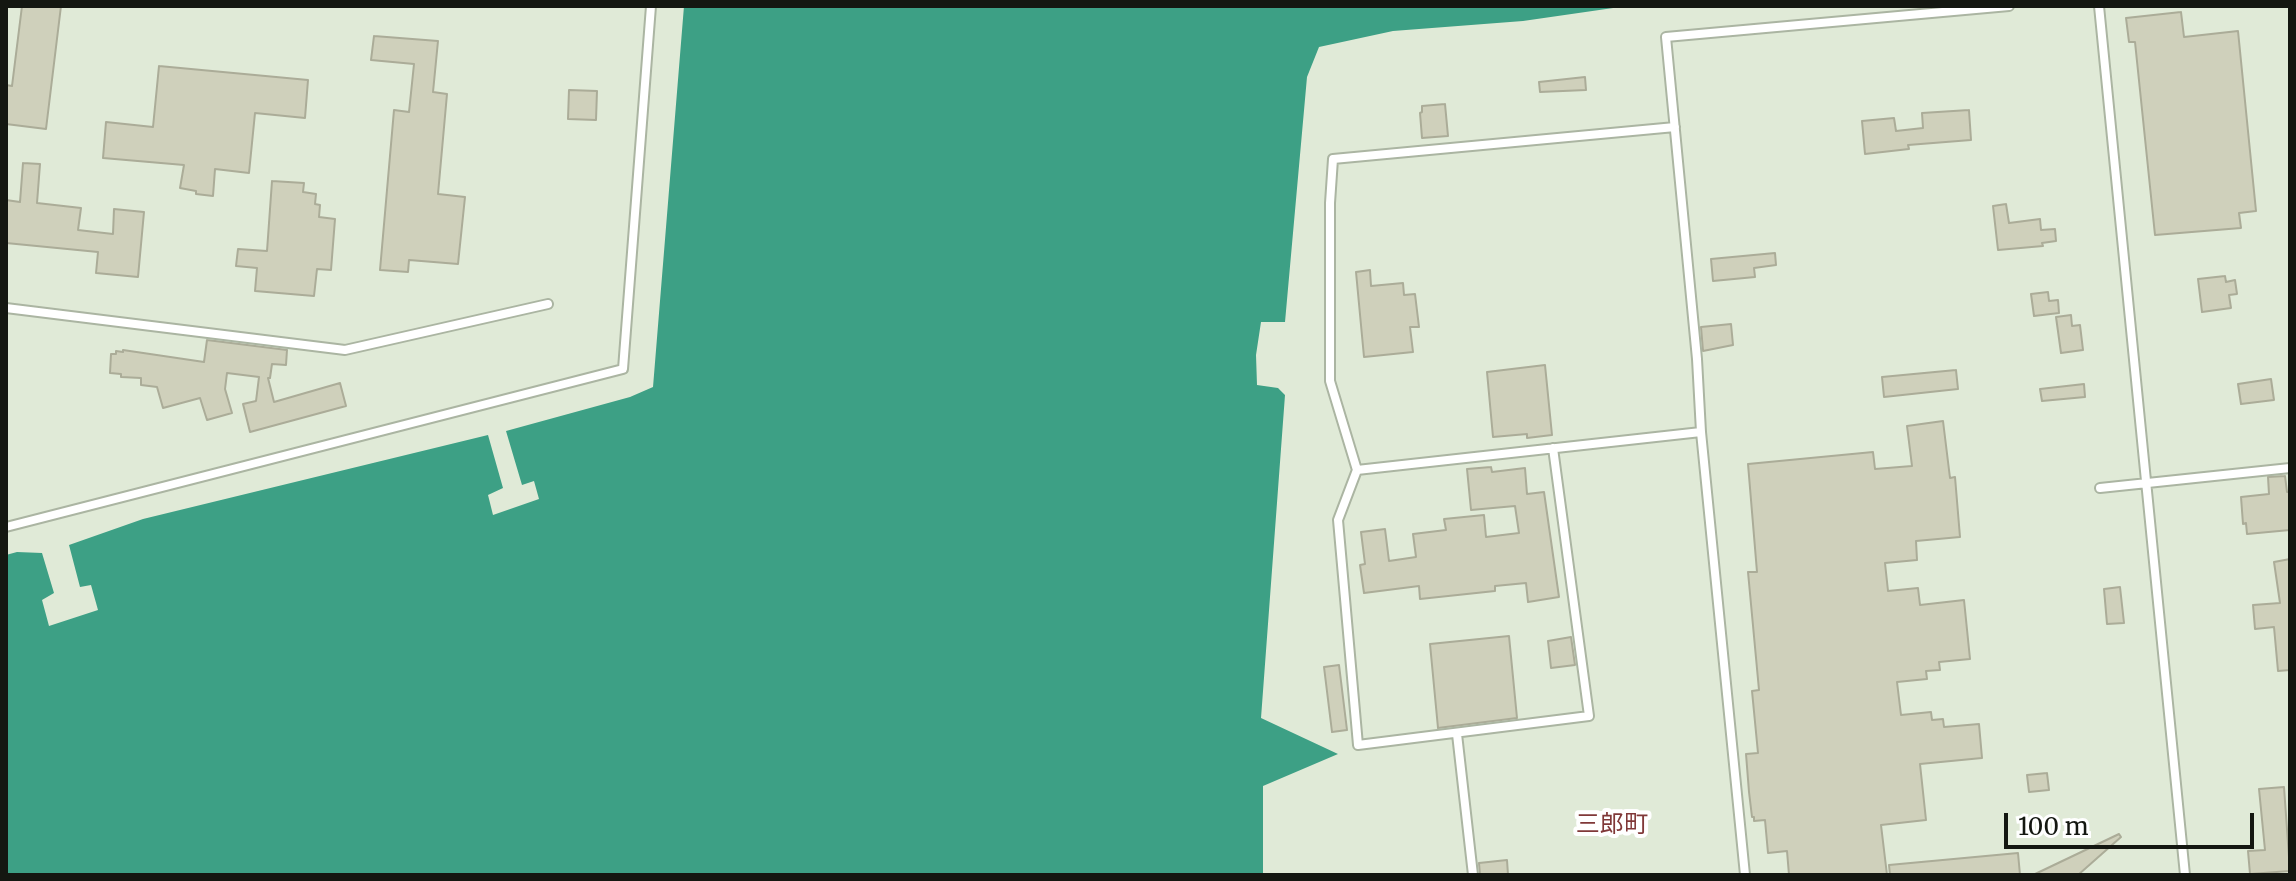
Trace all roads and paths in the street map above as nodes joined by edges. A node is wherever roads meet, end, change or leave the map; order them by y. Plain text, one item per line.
1 (651, 6) edge
2 (2009, 6) edge
3 (2099, 6) edge
4 (1675, 127) junction
5 (548, 304) dead end
6 (6, 308) edge
7 (1701, 432) junction
8 (1553, 448) junction
9 (2290, 468) edge
10 (1357, 470) junction
11 (2146, 483) junction
12 (2100, 488) dead end
13 (6, 527) edge
14 (1457, 734) junction
15 (1473, 875) edge
16 (1745, 875) edge
17 (2185, 875) edge

1 - 13 lane
2 - 4 lane
3 - 11 lane
4 - 7 lane
4 - 10 lane
5 - 6 lane
7 - 8 lane
7 - 16 lane
8 - 10 lane
8 - 14 lane
9 - 11 lane
10 - 14 lane
11 - 12 lane
11 - 17 lane
14 - 15 lane

